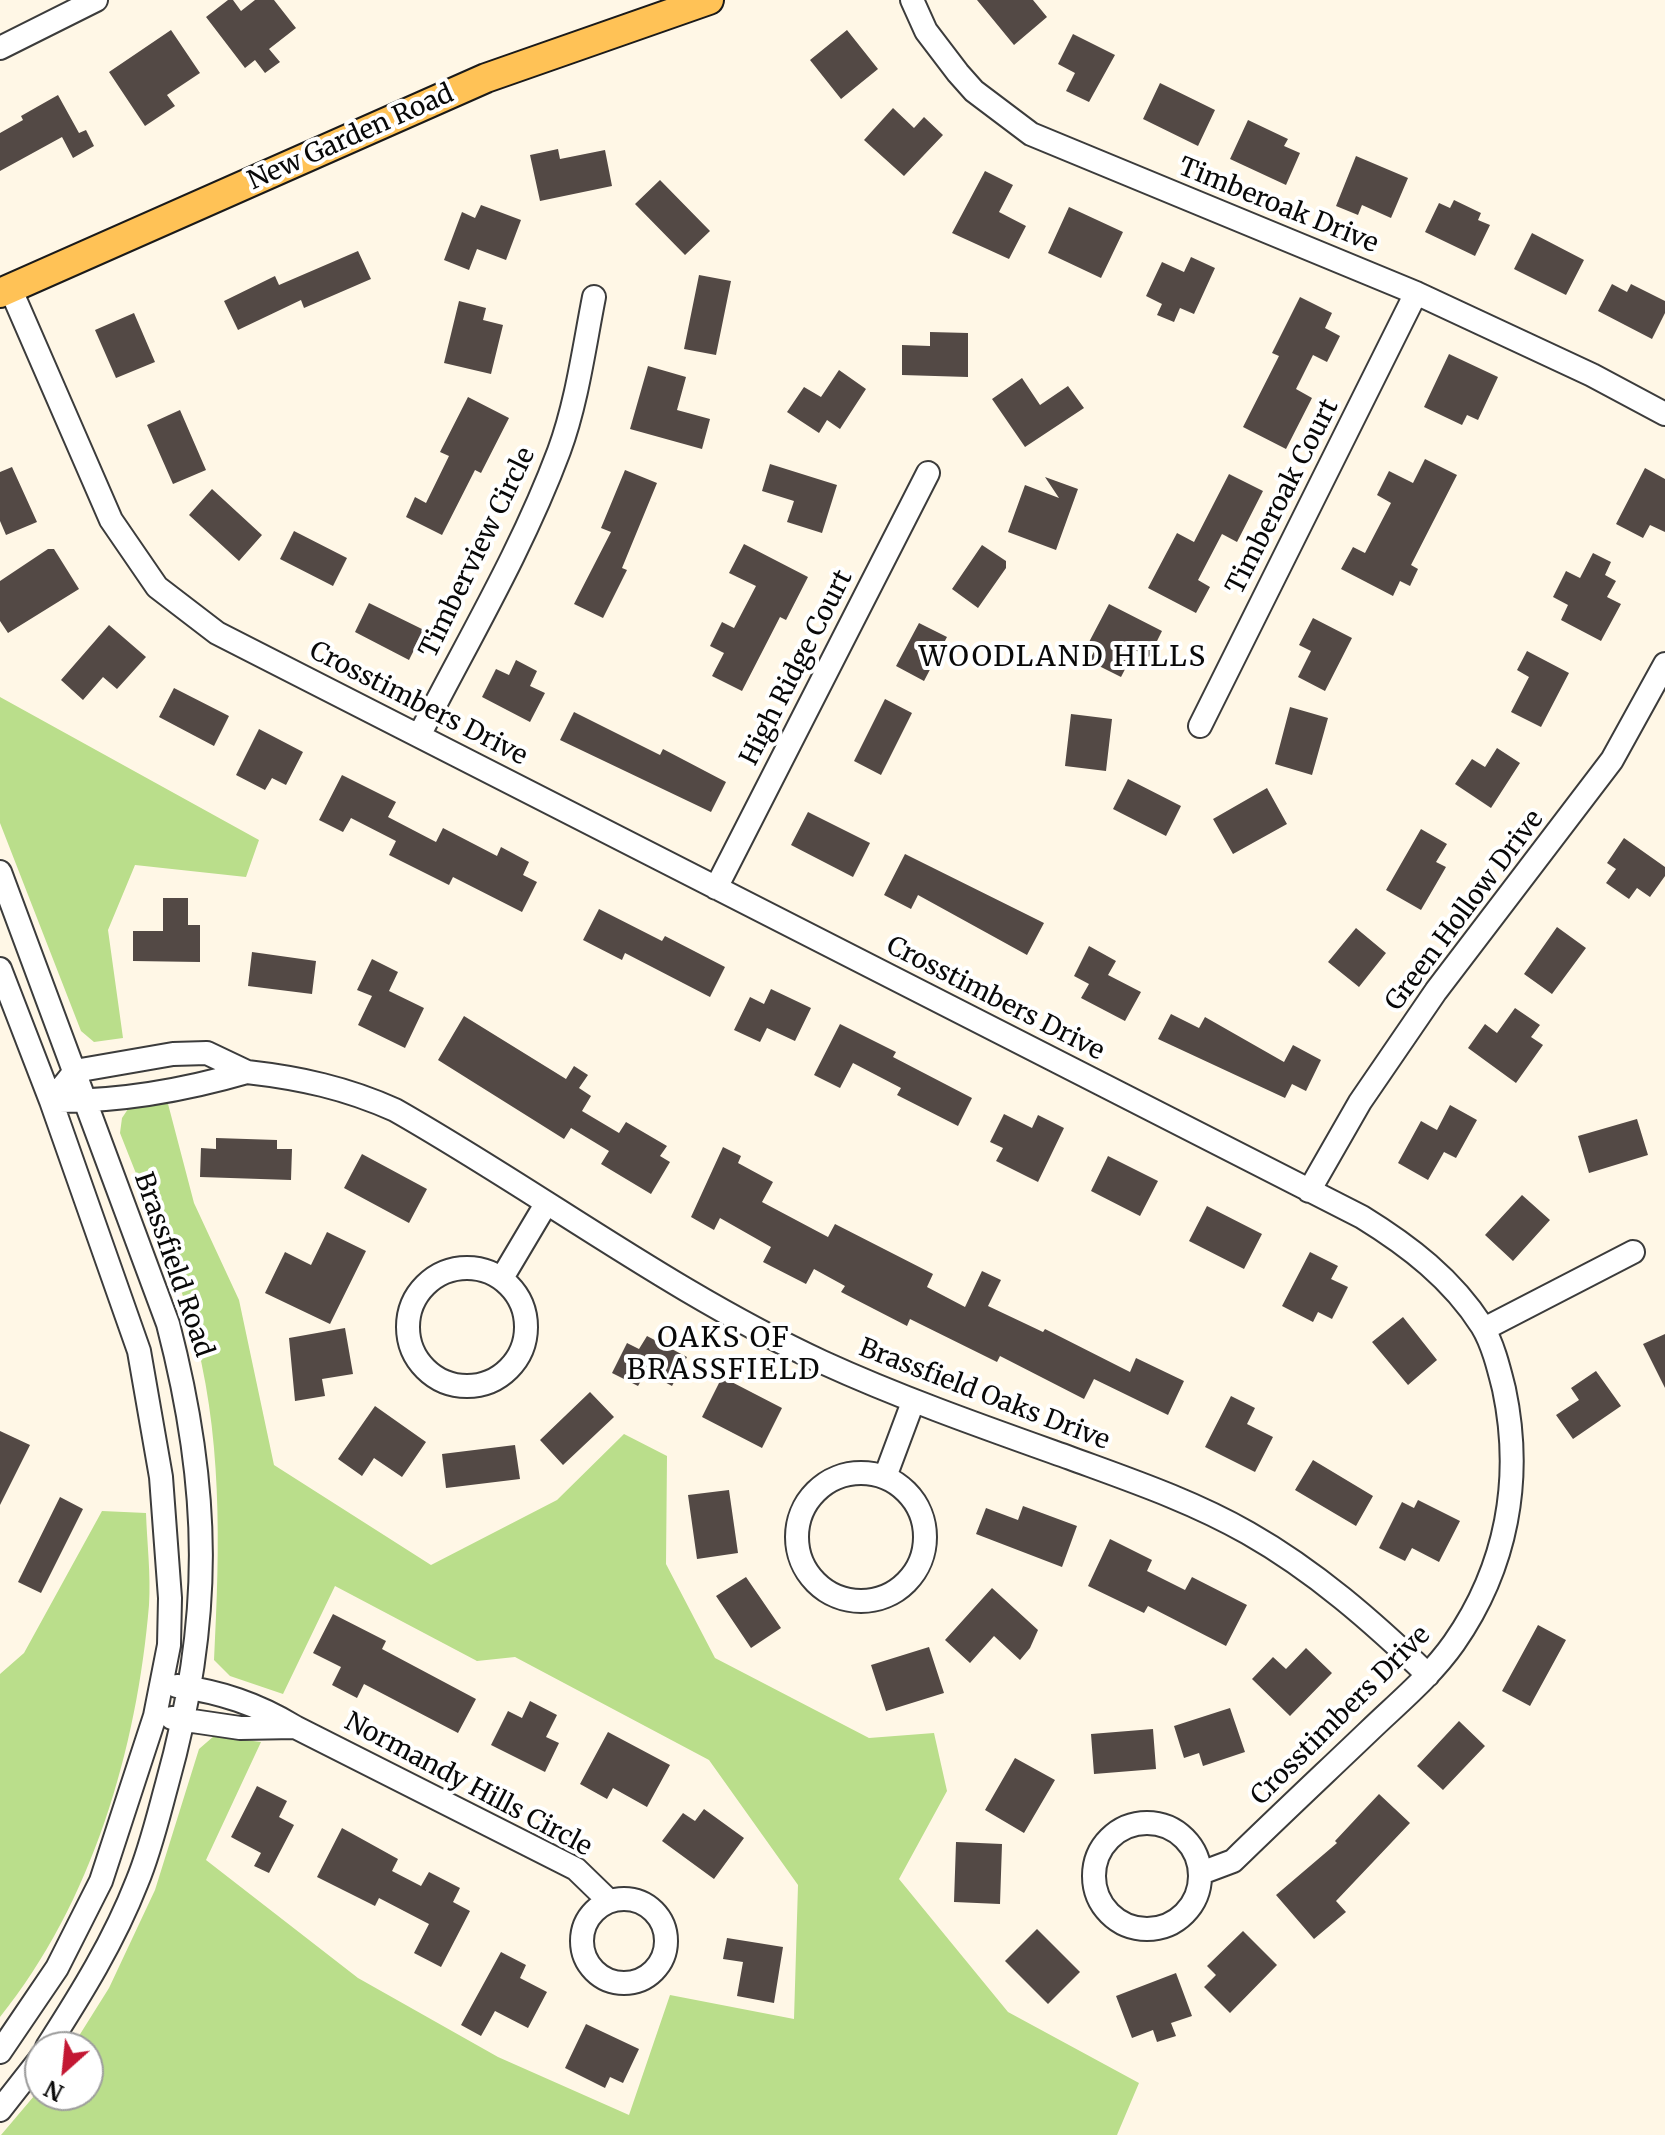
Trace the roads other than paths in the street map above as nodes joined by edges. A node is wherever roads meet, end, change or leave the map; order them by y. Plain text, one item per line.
1 (96, 0) edge
2 (709, 0) edge
3 (912, 0) edge
4 (0, 48) edge
5 (5, 290) edge
6 (1416, 293) junction
7 (594, 297) dead end
8 (1665, 414) edge
9 (928, 473) dead end
10 (1665, 664) edge
11 (1200, 726) dead end
12 (419, 736) junction
13 (0, 872) edge
14 (716, 888) junction
15 (0, 969) edge
16 (75, 1071) junction
17 (247, 1072) junction
18 (51, 1101) junction
19 (86, 1101) junction
20 (1309, 1191) junction
21 (546, 1204) junction
22 (1633, 1252) dead end
23 (502, 1278) junction
24 (1484, 1329) junction
25 (913, 1402) junction
26 (885, 1477) junction
27 (1428, 1675) junction
28 (162, 1685) junction
29 (190, 1688) junction
30 (155, 1716) junction
31 (184, 1720) junction
32 (295, 1727) junction
33 (1201, 1873) junction
34 (609, 1901) dead end
35 (57, 2031) edge
36 (0, 2052) edge
37 (24, 2079) edge
38 (0, 2110) edge

1 - 4 street
2 - 5 main road, New Garden Road
3 - 6 street, Timberoak Drive
5 - 12 street, Crosstimbers Drive
6 - 8 street, Timberoak Drive
6 - 11 street, Timberoak Court
7 - 12 street, Timberview Circle
9 - 14 street, High Ridge Court
10 - 20 street, Green Hollow Drive
12 - 14 street, Crosstimbers Drive
13 - 16 street, Brassfield Road
14 - 20 street, Crosstimbers Drive
15 - 18 street
16 - 17 street, Brassfield Oaks Drive
16 - 18 street
16 - 19 street, Brassfield Road
17 - 19 street, Brassfield Oaks Drive
17 - 21 street, Brassfield Oaks Drive
18 - 19 street, Brassfield Oaks Drive
18 - 28 street
19 - 29 street, Brassfield Road
20 - 24 street, Crosstimbers Drive
21 - 23 street
21 - 25 street, Brassfield Oaks Drive
22 - 24 street
23 - 23 street
24 - 27 street, Crosstimbers Drive
25 - 26 street
25 - 27 street, Brassfield Oaks Drive
26 - 26 street
27 - 33 street, Crosstimbers Drive
28 - 29 street, Normandy Hills Circle
28 - 30 street
29 - 31 street, Brassfield Road
29 - 32 street, Normandy Hills Circle
30 - 31 street, Normandy Hills Circle
30 - 36 street
31 - 32 street, Normandy Hills Circle
31 - 35 street, Brassfield Road
32 - 34 street, Normandy Hills Circle
33 - 33 street
37 - 38 street

